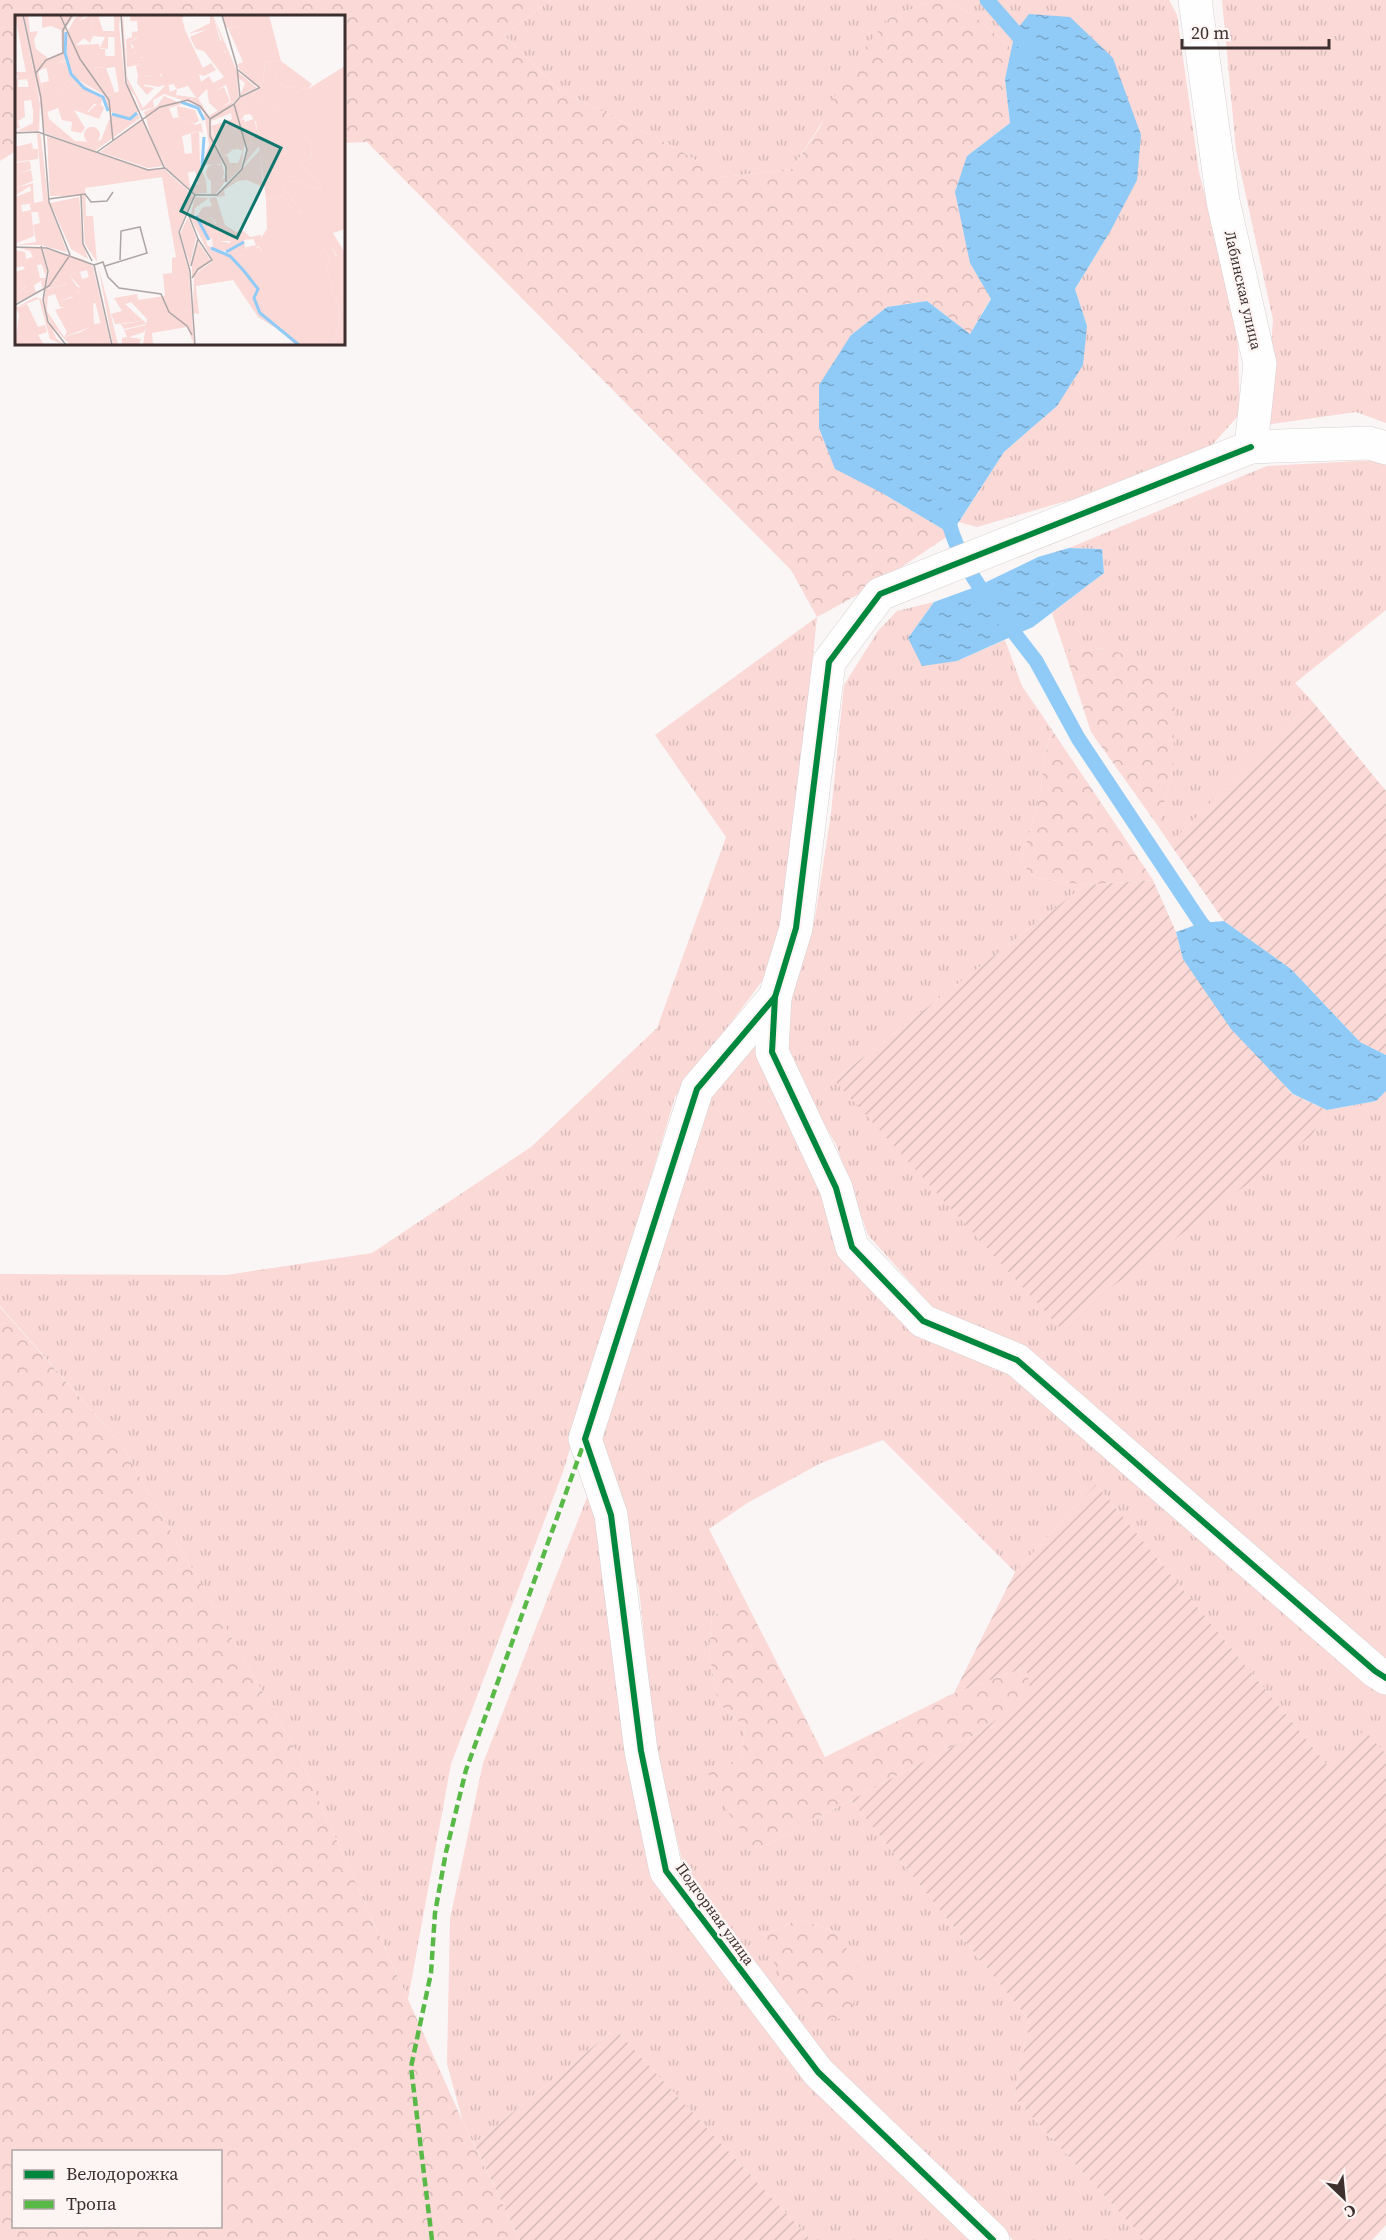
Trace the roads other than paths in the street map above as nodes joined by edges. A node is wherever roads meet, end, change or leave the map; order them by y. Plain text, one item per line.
1 (1195, 0) edge
2 (1251, 447) junction
3 (1386, 448) edge
4 (775, 997) junction
5 (1386, 1678) edge
6 (993, 2240) edge

1 - 2 street, Лабинская улица
2 - 3 street
2 - 4 street
4 - 5 street
4 - 6 street, Подгорная улица

